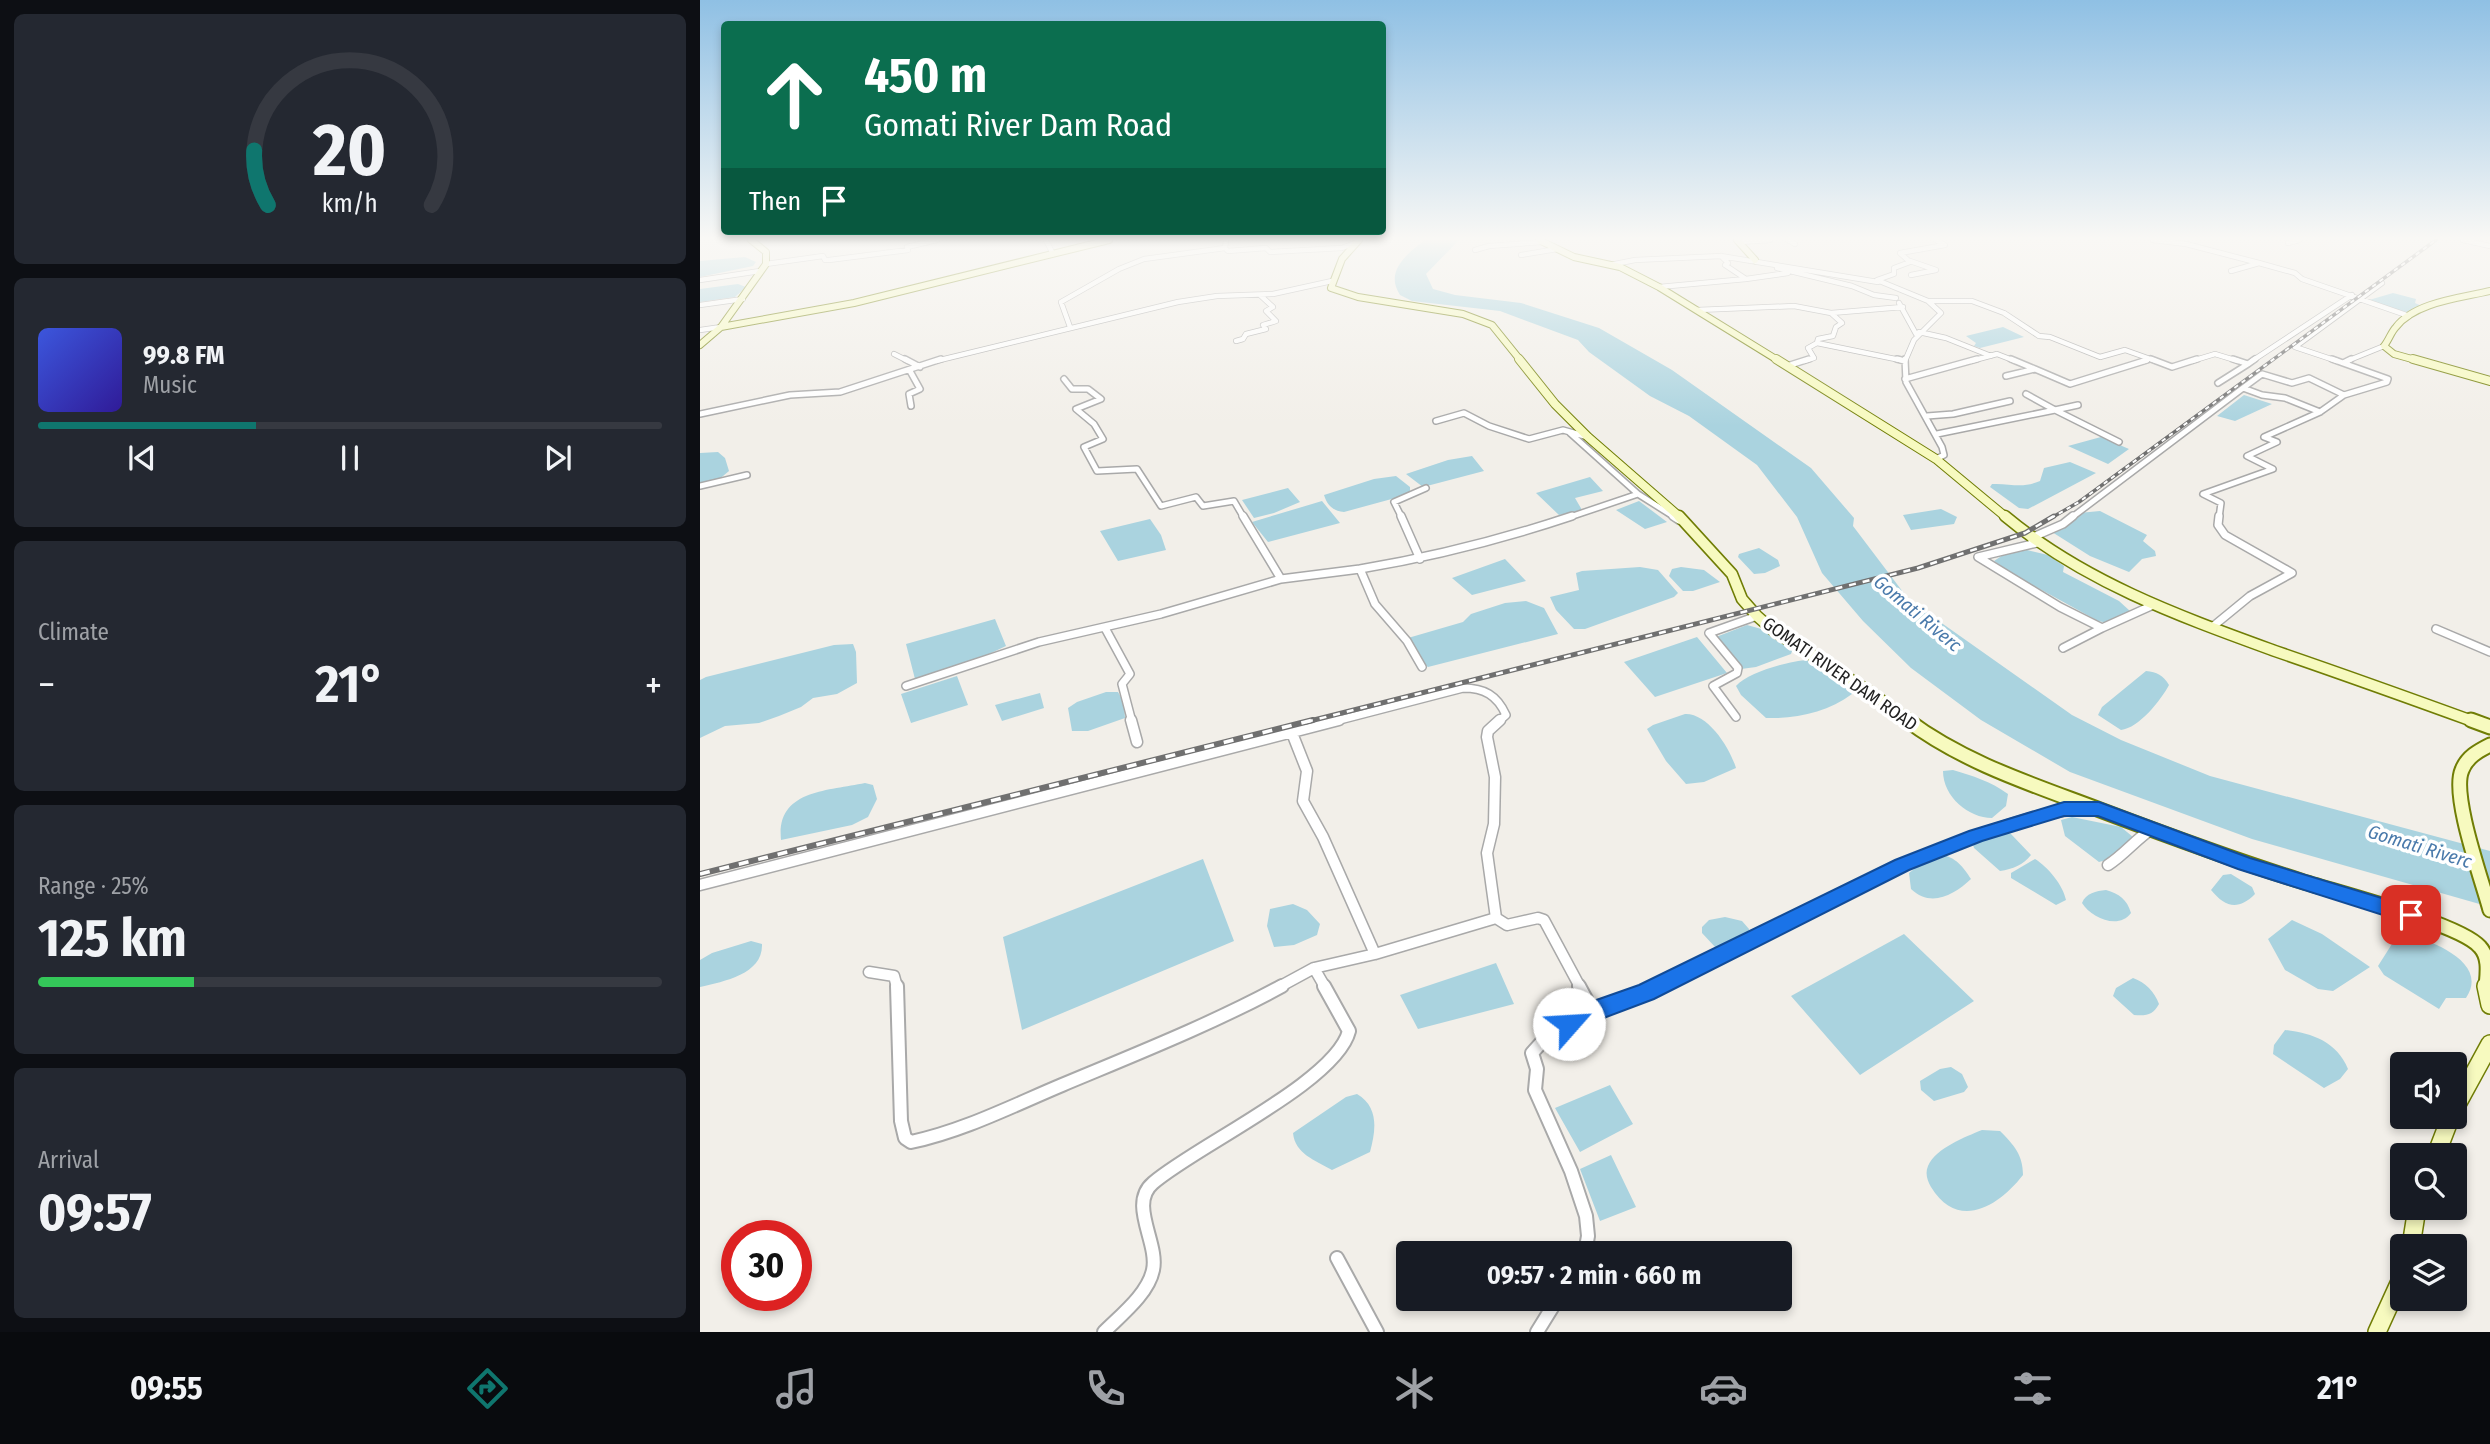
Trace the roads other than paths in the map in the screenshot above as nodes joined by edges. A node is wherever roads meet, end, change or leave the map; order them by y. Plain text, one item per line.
1 (720, 302) edge
2 (741, 302) edge
3 (857, 302) edge
4 (1061, 302) edge
5 (1180, 302) edge
6 (1268, 302) edge
7 (1390, 302) edge
8 (1684, 302) edge
9 (1899, 302) edge
10 (1929, 302) edge
11 (1975, 302) edge
12 (2341, 302) edge
13 (2354, 302) edge
14 (2366, 302) edge
15 (2454, 302) edge
16 (700, 305) edge
17 (1903, 307) junction
18 (1697, 310) junction
19 (1831, 313) junction
20 (2409, 316) junction
21 (721, 327) junction
22 (1070, 327) junction
23 (700, 330) edge
24 (1917, 333) junction
25 (1236, 341) dead end
26 (1817, 344) junction
27 (700, 345) edge
28 (2384, 346) junction
29 (894, 354) dead end
30 (1991, 356) junction
31 (2149, 359) junction
32 (1905, 361) junction
33 (2343, 363) junction
34 (2248, 364) junction
35 (1787, 366) junction
36 (920, 367) junction
37 (2035, 369) junction
38 (910, 371) junction
39 (2006, 376) dead end
40 (1064, 379) dead end
41 (1905, 379) junction
42 (2490, 381) edge
43 (2218, 383) dead end
44 (2243, 388) junction
45 (2026, 394) dead end
46 (2344, 395) junction
47 (2010, 401) dead end
48 (2078, 405) dead end
49 (911, 406) dead end
50 (2054, 410) junction
51 (2320, 412) junction
52 (700, 414) edge
53 (1927, 416) junction
54 (1436, 421) dead end
55 (1567, 430) junction
56 (1937, 434) junction
57 (1588, 437) junction
58 (2119, 442) dead end
59 (1936, 459) junction
60 (747, 475) dead end
61 (700, 486) edge
62 (1426, 488) dead end
63 (1638, 495) junction
64 (1691, 527) junction
65 (2034, 540) junction
66 (1420, 559) junction
67 (1360, 569) junction
68 (1281, 579) junction
69 (2151, 606) junction
70 (1758, 616) junction
71 (1105, 628) junction
72 (2102, 628) junction
73 (2211, 628) junction
74 (2436, 629) dead end
75 (2063, 648) dead end
76 (2490, 652) edge
77 (1422, 667) dead end
78 (906, 686) dead end
79 (1736, 716) dead end
80 (2490, 727) edge
81 (1292, 733) junction
82 (1137, 742) dead end
83 (2490, 746) edge
84 (2099, 809) junction
85 (2153, 828) junction
86 (2108, 865) dead end
87 (700, 885) edge
88 (2490, 910) edge
89 (1496, 918) junction
90 (1375, 954) junction
91 (1314, 968) junction
92 (869, 972) dead end
93 (2490, 1005) edge
94 (1593, 1012) junction
95 (2490, 1044) edge
96 (2467, 1086) edge
97 (1588, 1241) edge
98 (1337, 1258) dead end
99 (2390, 1304) edge
100 (1550, 1311) edge
101 (1104, 1332) edge
102 (1377, 1332) edge
103 (1536, 1332) edge
104 (2377, 1332) edge

1 - 16 street
2 - 21 main road
3 - 21 main road
4 - 22 street
5 - 22 street
6 - 25 street
7 - 57 main road, GOMATI RIVER DAM ROAD
8 - 18 main road
9 - 17 street
10 - 24 street
11 - 31 street
12 - 34 street
13 - 33 street
14 - 20 street
15 - 20 main road
17 - 19 street
17 - 24 street
18 - 19 street
18 - 35 main road
19 - 26 street
20 - 28 main road
21 - 23 street
21 - 27 main road
22 - 36 street
24 - 30 street
24 - 32 street
26 - 32 street
26 - 35 street
28 - 33 street
28 - 42 main road
29 - 36 street
30 - 37 street
30 - 41 street
31 - 34 street
31 - 37 street
32 - 41 street
33 - 46 street
34 - 43 street
35 - 59 main road
36 - 38 street
37 - 39 street
38 - 49 street
38 - 52 street
40 - 68 street
41 - 53 street
44 - 46 street
44 - 51 street
44 - 65 street
45 - 50 street
46 - 51 street
47 - 53 street
48 - 50 street
50 - 56 street
50 - 58 street
51 - 73 street
53 - 56 street
54 - 55 street
55 - 57 street
55 - 63 street
56 - 59 street
57 - 64 main road, GOMATI RIVER DAM ROAD
59 - 65 main road
60 - 61 street
62 - 66 street
63 - 64 street
63 - 66 street
64 - 70 main road, GOMATI RIVER DAM ROAD
65 - 69 main road
65 - 72 street
66 - 67 street
67 - 68 street
67 - 77 street
68 - 71 street
69 - 72 street
69 - 73 main road
70 - 79 street
70 - 84 main road, GOMATI RIVER DAM ROAD
71 - 78 street
71 - 82 street
72 - 75 street
73 - 80 main road
74 - 76 street
81 - 87 street
81 - 89 street
81 - 90 street
83 - 88 main road
84 - 85 main road, GOMATI RIVER DAM ROAD
84 - 94 street
85 - 86 street
85 - 93 main road, GOMATI RIVER DAM ROAD
89 - 90 street
89 - 94 street
90 - 91 street
91 - 92 street
91 - 101 street
94 - 97 street
95 - 96 main road
98 - 102 street
99 - 104 main road
100 - 103 street

